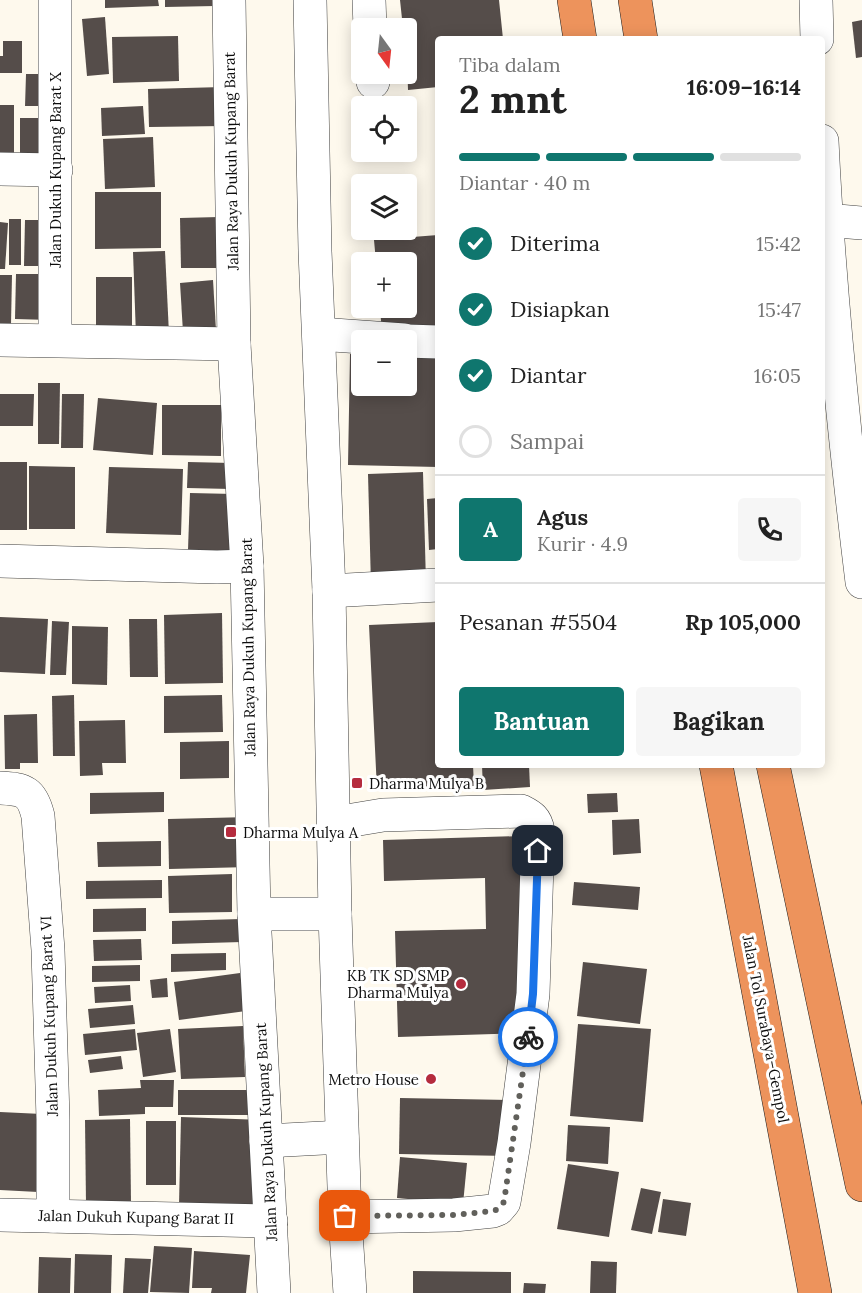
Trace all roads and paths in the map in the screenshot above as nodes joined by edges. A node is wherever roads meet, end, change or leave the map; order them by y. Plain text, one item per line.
1 (55, 0) edge
2 (229, 0) edge
3 (310, 0) edge
4 (369, 0) edge
5 (574, 0) edge
6 (635, 0) edge
7 (816, 0) edge
8 (370, 18) edge
9 (580, 36) edge
10 (641, 36) edge
11 (818, 36) edge
12 (0, 170) edge
13 (56, 170) junction
14 (825, 200) edge
15 (826, 220) junction
16 (862, 223) edge
17 (319, 334) junction
18 (351, 337) edge
19 (0, 340) edge
20 (55, 340) junction
21 (417, 341) edge
22 (435, 342) edge
23 (234, 344) junction
24 (0, 561) edge
25 (247, 566) junction
26 (862, 582) edge
27 (435, 585) edge
28 (329, 591) junction
29 (717, 768) edge
30 (774, 768) edge
31 (0, 788) edge
32 (335, 823) junction
33 (254, 914) junction
34 (335, 914) junction
35 (342, 1137) junction
36 (266, 1141) junction
37 (862, 1185) edge
38 (0, 1215) edge
39 (53, 1216) junction
40 (345, 1216) junction
41 (271, 1221) junction
42 (274, 1293) edge
43 (350, 1293) edge
44 (815, 1293) edge

1 - 13 street, Jalan Dukuh Kupang Barat X
2 - 23 street, Jalan Raya Dukuh Kupang Barat
3 - 17 street
4 - 8 street
5 - 9 highway
6 - 10 highway
7 - 11 street
12 - 13 street
13 - 20 street, Jalan Dukuh Kupang Barat X
14 - 15 street
15 - 16 street
15 - 26 street
17 - 18 street
17 - 28 street
19 - 20 street
20 - 23 street
21 - 22 street
23 - 25 street, Jalan Raya Dukuh Kupang Barat
24 - 25 street
25 - 33 street, Jalan Raya Dukuh Kupang Barat
27 - 28 street
28 - 32 street
29 - 44 highway, Jalan Tol Surabaya–Gempol
30 - 37 highway
31 - 39 street, Jalan Dukuh Kupang Barat VI
32 - 34 street
32 - 40 street
33 - 34 street
33 - 36 street, Jalan Raya Dukuh Kupang Barat
34 - 35 street
35 - 36 street
35 - 40 street
36 - 41 street, Jalan Raya Dukuh Kupang Barat
38 - 39 street, Jalan Dukuh Kupang Barat II
39 - 41 street, Jalan Dukuh Kupang Barat II
40 - 43 street
41 - 42 street, Jalan Raya Dukuh Kupang Barat

